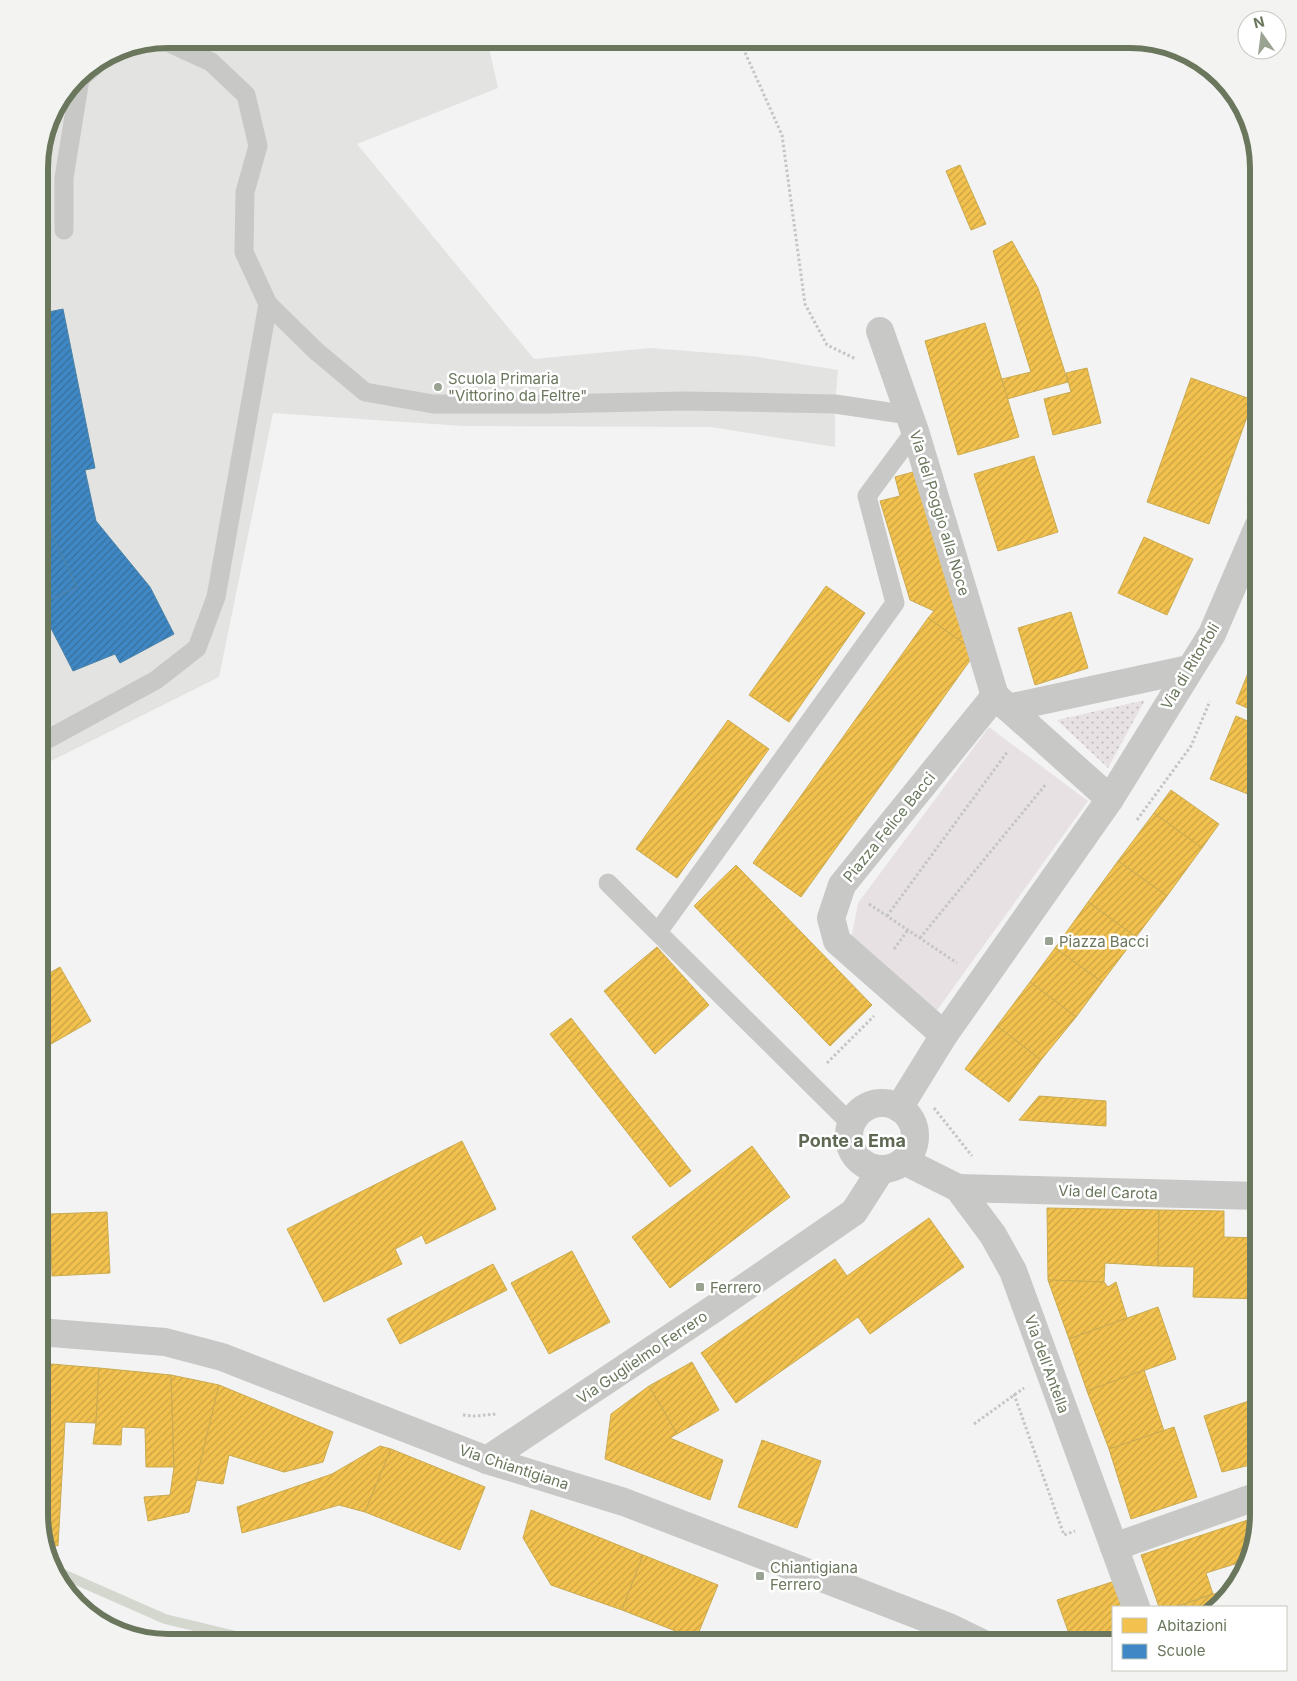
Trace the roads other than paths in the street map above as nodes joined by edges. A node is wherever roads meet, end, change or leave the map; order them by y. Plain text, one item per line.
1 (178, 47) edge
2 (79, 86) edge
3 (64, 230) dead end
4 (268, 304) junction
5 (880, 331) dead end
6 (912, 423) junction
7 (1250, 546) edge
8 (1190, 669) junction
9 (1001, 702) junction
10 (48, 739) edge
11 (1110, 799) junction
12 (608, 883) dead end
13 (658, 932) junction
14 (944, 1035) junction
15 (899, 1108) junction
16 (851, 1124) junction
17 (892, 1165) junction
18 (958, 1188) junction
19 (1250, 1196) edge
20 (48, 1333) edge
21 (487, 1460) junction
22 (1250, 1499) edge
23 (1114, 1547) junction
24 (1136, 1606) edge
25 (963, 1634) edge

1 - 4 lane
2 - 3 lane
4 - 6 lane
4 - 10 lane
5 - 6 street, Via del Poggio alla Noce
6 - 9 street, Via del Poggio alla Noce
6 - 13 lane
7 - 8 street, Via di Ritortoli
8 - 9 street
8 - 11 street, Via di Ritortoli
9 - 11 street
9 - 14 street, Piazza Felice Bacci
11 - 14 street
12 - 13 lane
13 - 16 lane
14 - 15 street
15 - 16 street
15 - 17 street
16 - 17 street
17 - 18 street, Via dell'Antella
17 - 21 street, Via Guglielmo Ferrero
18 - 19 street, Via del Carota
18 - 23 street, Via dell'Antella
20 - 21 street, Via Chiantigiana
21 - 25 street, Via Chiantigiana
22 - 23 street
23 - 24 street, Via dell'Antella

